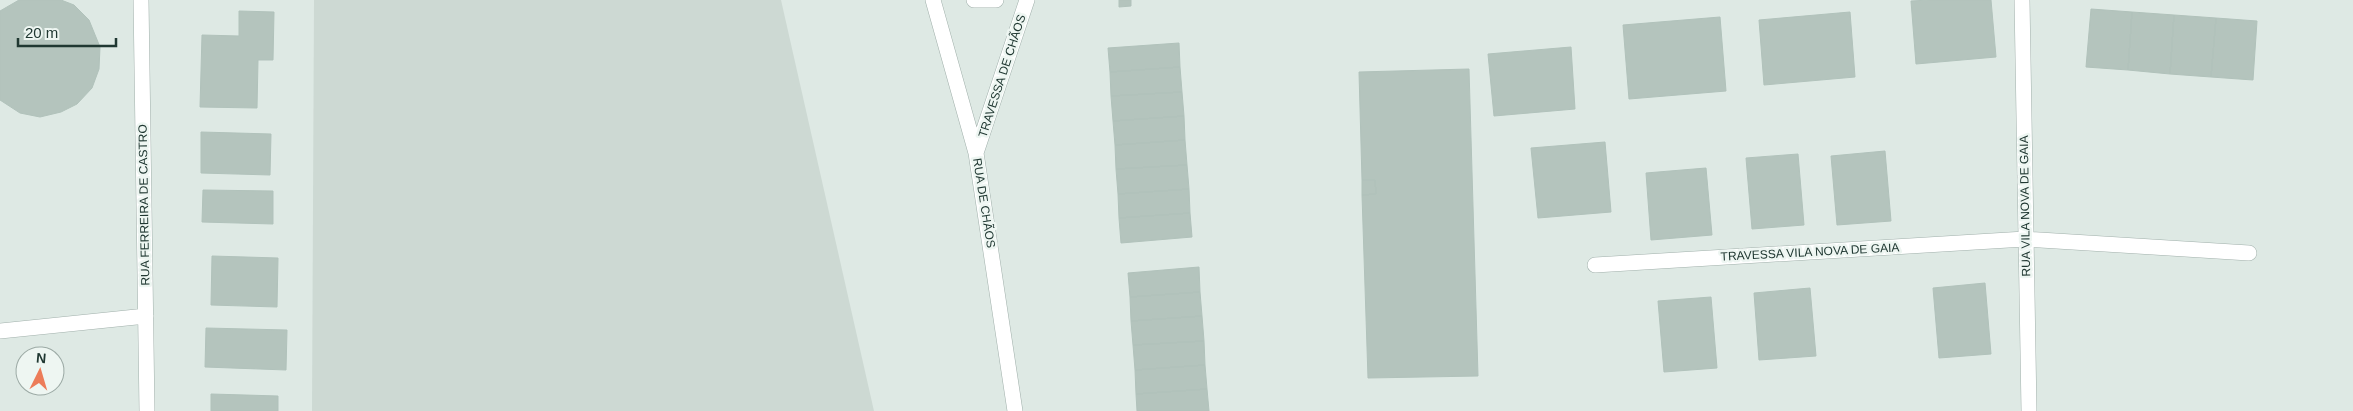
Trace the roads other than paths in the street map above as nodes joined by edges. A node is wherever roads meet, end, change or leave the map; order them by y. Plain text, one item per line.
1 (141, 0) edge
2 (933, 0) edge
3 (974, 0) edge
4 (996, 0) edge
5 (1027, 0) edge
6 (2022, 0) edge
7 (976, 153) junction
8 (2025, 239) junction
9 (2249, 253) dead end
10 (1595, 265) dead end
11 (146, 316) junction
12 (0, 331) edge
13 (147, 411) edge
14 (1016, 411) edge
15 (2029, 411) edge

1 - 11 street, RUA FERREIRA DE CASTRO
2 - 7 street, RUA DE CHÃOS
3 - 4 street
5 - 7 street, TRAVESSA DE CHÃOS
6 - 8 street, RUA VILA NOVA DE GAIA
7 - 14 street, RUA DE CHÃOS
8 - 9 street, TRAVESSA VILA NOVA DE GAIA
8 - 10 street, TRAVESSA VILA NOVA DE GAIA
8 - 15 street, RUA VILA NOVA DE GAIA
11 - 12 street
11 - 13 street, RUA FERREIRA DE CASTRO

